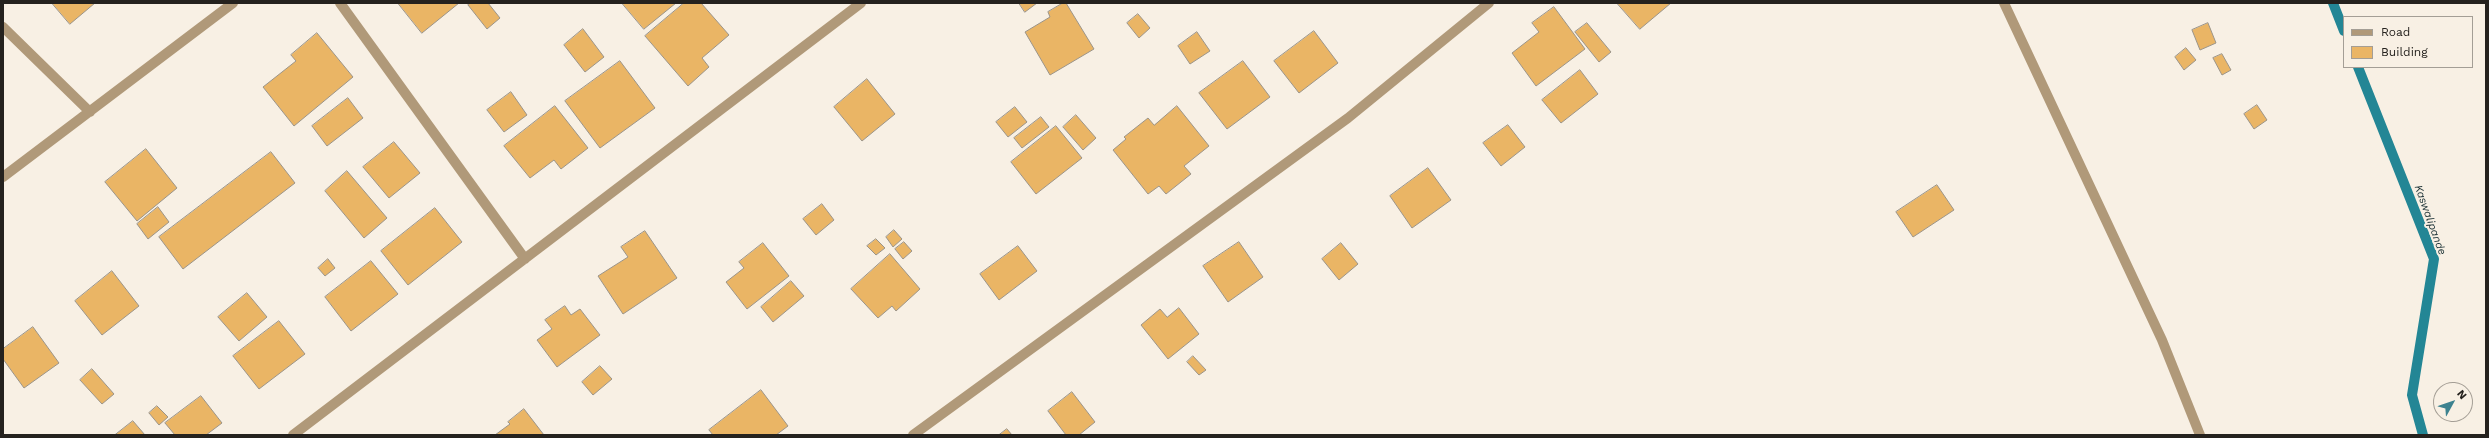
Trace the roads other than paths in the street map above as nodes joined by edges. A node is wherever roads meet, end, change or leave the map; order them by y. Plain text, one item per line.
1 (233, 3) edge
2 (340, 3) edge
3 (861, 3) edge
4 (1489, 3) edge
5 (2004, 3) edge
6 (3, 27) edge
7 (90, 112) junction
8 (3, 177) edge
9 (525, 259) junction
10 (293, 435) edge
11 (913, 435) edge
12 (2200, 435) edge

1 - 7 street
2 - 9 street
3 - 9 street
4 - 11 street
5 - 12 street
6 - 7 street
7 - 8 street
9 - 10 street

